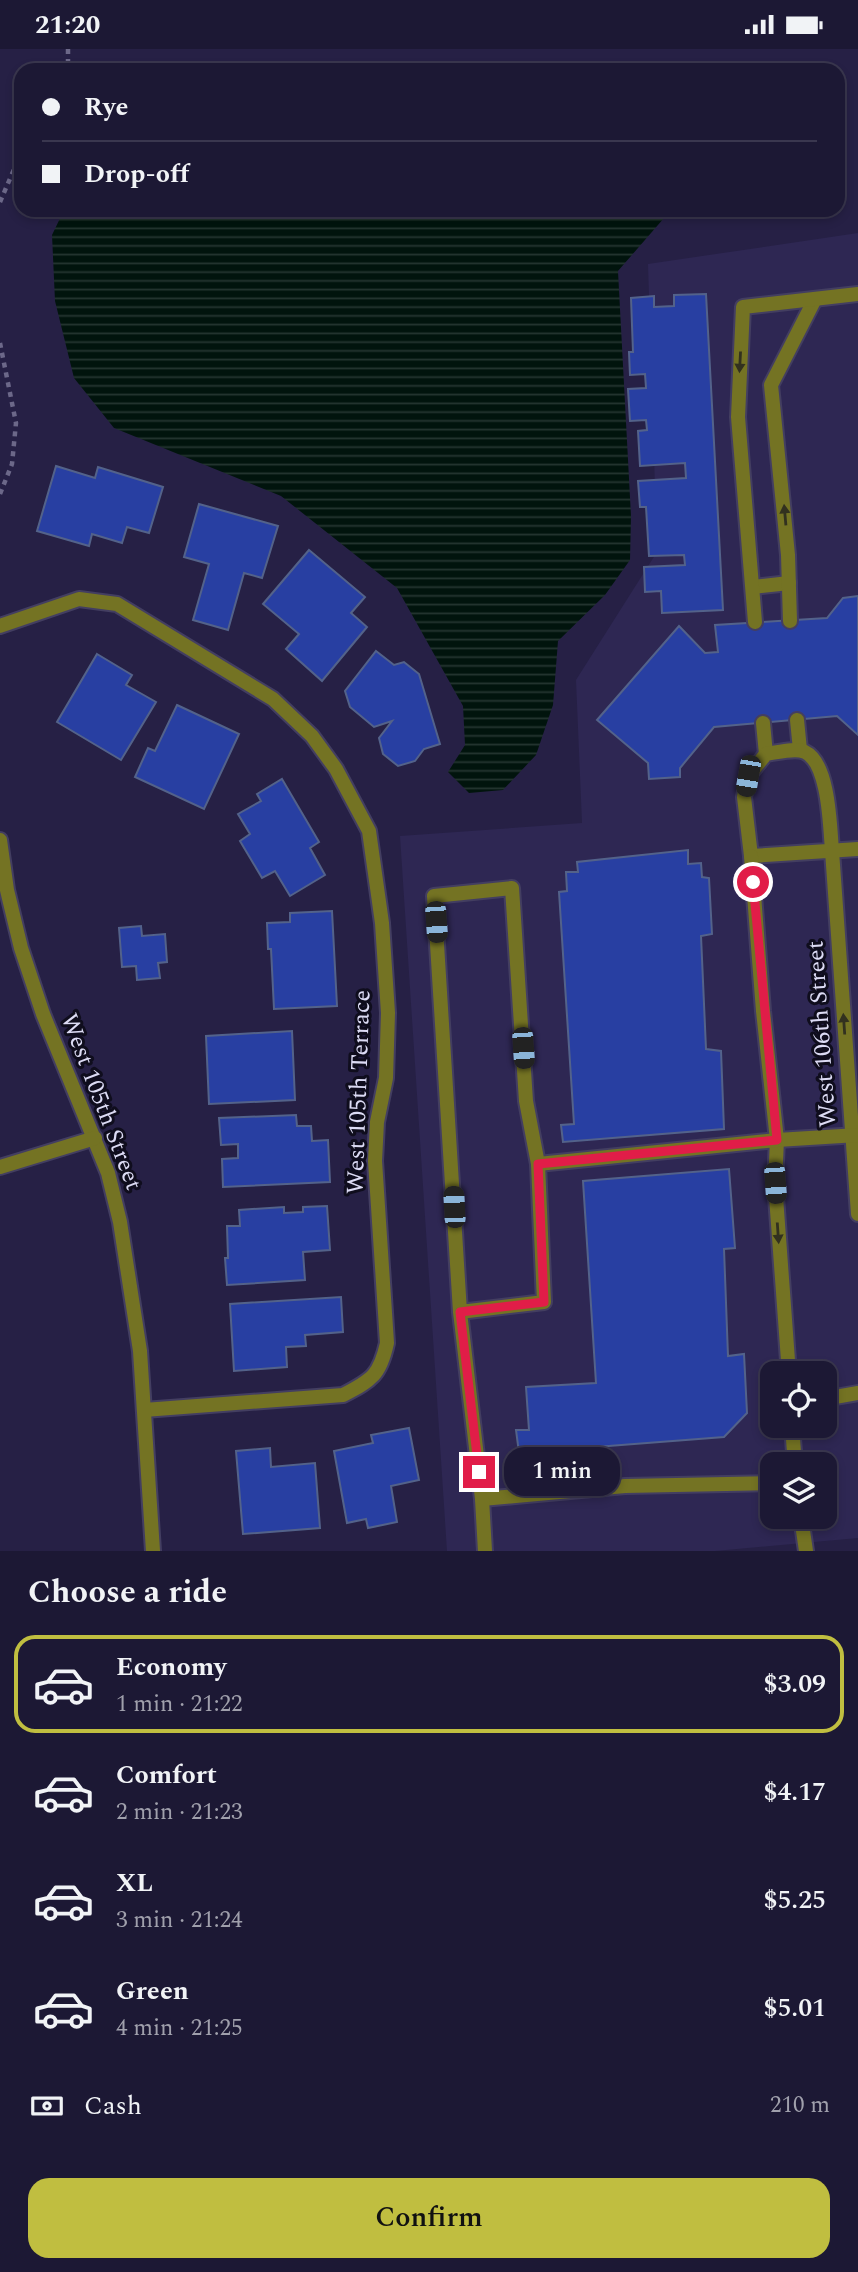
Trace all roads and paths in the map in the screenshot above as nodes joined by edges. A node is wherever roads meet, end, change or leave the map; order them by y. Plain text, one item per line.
1 (14, 169) edge
2 (0, 202) edge
3 (858, 294) edge
4 (815, 299) junction
5 (0, 343) edge
6 (0, 493) edge
7 (789, 583) junction
8 (753, 587) junction
9 (790, 621) dead end
10 (755, 622) dead end
11 (0, 626) edge
12 (797, 720) dead end
13 (764, 723) dead end
14 (800, 750) junction
15 (766, 754) junction
16 (0, 840) edge
17 (858, 849) edge
18 (832, 851) junction
19 (751, 856) junction
20 (855, 1135) edge
21 (95, 1138) junction
22 (777, 1140) junction
23 (538, 1164) junction
24 (0, 1167) edge
25 (858, 1214) edge
26 (460, 1312) junction
27 (788, 1361) edge
28 (858, 1393) edge
29 (837, 1397) edge
30 (144, 1410) junction
31 (760, 1482) edge
32 (482, 1499) junction
33 (803, 1529) edge
34 (153, 1551) edge
35 (485, 1551) edge
36 (806, 1551) edge

1 - 2 path
3 - 4 street
7 -> 4 street
4 -> 8 street
5 - 6 path
7 - 8 street
7 - 9 street
8 - 10 street
11 - 30 street, West 105th Terrace
12 - 14 street
13 - 15 street
14 - 15 street
14 - 18 street, West 106th Street
15 - 19 street
16 - 21 street, West 105th Street
17 - 18 street
18 - 19 street
20 -> 18 street, West 106th Street
19 - 22 street
20 - 22 street
20 - 25 street, West 106th Street
21 - 24 street
21 - 30 street, West 105th Street
22 - 23 street
22 -> 27 street
23 - 26 street
23 - 26 street
26 - 32 street
28 - 29 street
30 - 34 street, West 105th Street
31 - 32 street
32 - 35 street
33 - 36 street

